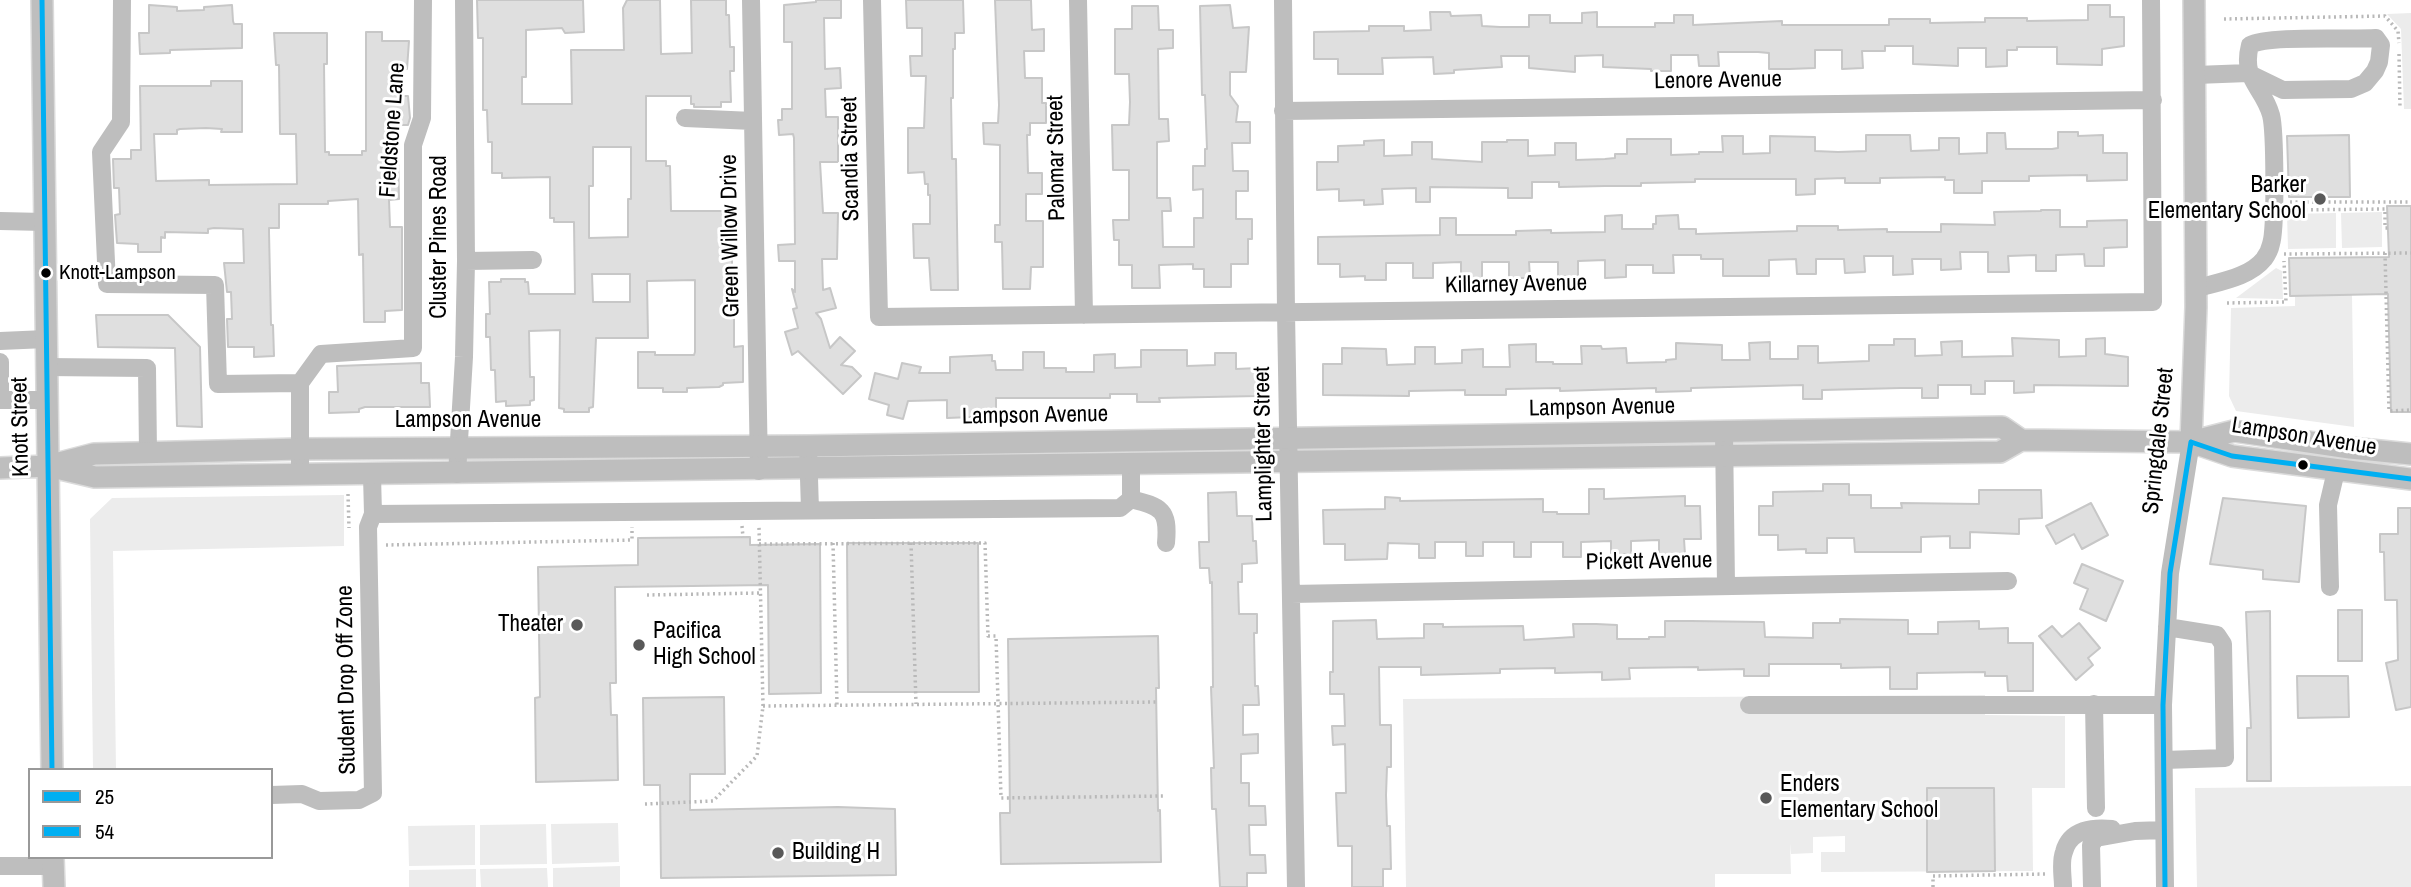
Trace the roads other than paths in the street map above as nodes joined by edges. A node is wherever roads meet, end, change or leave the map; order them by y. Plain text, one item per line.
1 (42, 0) edge
2 (122, 0) edge
3 (423, 0) edge
4 (464, 0) edge
5 (751, 0) edge
6 (872, 0) edge
7 (1078, 0) edge
8 (1283, 0) edge
9 (2151, 0) edge
10 (2194, 0) edge
11 (2248, 73) junction
12 (2196, 75) junction
13 (2153, 100) junction
14 (1283, 111) junction
15 (685, 118) dead end
16 (753, 121) junction
17 (0, 220) edge
18 (44, 222) junction
19 (533, 260) dead end
20 (466, 261) junction
21 (2195, 289) junction
22 (1286, 312) junction
23 (1084, 314) junction
24 (879, 317) joint
25 (46, 339) junction
26 (0, 341) edge
27 (0, 362) edge
28 (46, 367) junction
29 (300, 383) junction
30 (0, 400) edge
31 (47, 400) junction
32 (1724, 432) junction
33 (1288, 438) junction
34 (2021, 440) junction
35 (2191, 442) junction
36 (759, 446) junction
37 (808, 446) junction
38 (458, 447) junction
39 (301, 449) junction
40 (148, 453) junction
41 (2411, 454) edge
42 (1724, 457) junction
43 (1289, 463) junction
44 (48, 466) junction
45 (1131, 466) junction
46 (0, 468) edge
47 (759, 471) junction
48 (809, 471) junction
49 (2336, 471) junction
50 (457, 474) junction
51 (300, 475) junction
52 (372, 475) junction
53 (2411, 479) edge
54 (1131, 499) junction
55 (810, 510) junction
56 (373, 514) junction
57 (1166, 543) dead end
58 (2008, 580) dead end
59 (1726, 584) junction
60 (2330, 587) dead end
61 (1291, 594) junction
62 (2167, 627) junction
63 (2094, 704) junction
64 (1749, 705) dead end
65 (2163, 705) junction
66 (2164, 760) junction
67 (52, 768) edge
68 (273, 795) edge
69 (2096, 807) dead end
70 (2135, 831) junction
71 (2164, 831) junction
72 (0, 866) edge
73 (54, 870) edge
74 (1296, 887) edge
75 (2063, 887) edge
76 (2092, 887) edge
77 (2165, 887) edge

1 - 18 main road, Knott Street
2 - 29 street
3 - 29 street, Fieldstone Lane
4 - 20 street, Cluster Pines Road
5 - 16 street, Green Willow Drive
6 - 24 street, Scandia Street
7 - 23 street, Palomar Street
8 - 14 street, Lamplighter Street
9 - 13 street
10 - 12 main road, Springdale Street
11 - 11 street
11 - 12 street
11 - 21 street
12 - 21 main road, Springdale Street
13 - 14 street, Lenore Avenue
13 - 22 street, Killarney Avenue
14 - 22 street, Lamplighter Street
15 - 16 street
16 - 36 street, Green Willow Drive
17 - 18 street
18 - 25 main road, Knott Street
19 - 20 street
20 - 38 street, Cluster Pines Road
21 - 35 main road, Springdale Street
22 - 23 street, Killarney Avenue
22 - 33 street, Lamplighter Street
23 - 24 street, Killarney Avenue
25 - 26 street
25 - 28 main road, Knott Street
27 - 30 street
28 - 31 main road, Knott Street
28 - 40 street
29 - 39 street
30 - 31 street
31 - 44 main road, Knott Street
32 - 33 main road, Lampson Avenue
32 - 34 main road, Lampson Avenue
32 - 42 street
33 - 37 main road, Lampson Avenue
33 - 43 street, Lamplighter Street
34 - 35 main road, Lampson Avenue
34 - 42 main road, Lampson Avenue
35 - 41 main road, Lampson Avenue
35 - 49 main road, Lampson Avenue
35 - 62 street, Springdale Street
36 - 37 main road, Lampson Avenue
36 - 38 main road, Lampson Avenue
36 - 47 street, Green Willow Drive
37 - 48 street
38 - 39 main road, Lampson Avenue
38 - 50 street, Cluster Pines Road
39 - 40 main road, Lampson Avenue
39 - 51 street
40 - 44 main road, Lampson Avenue
42 - 43 main road, Lampson Avenue
42 - 59 street
43 - 45 main road, Lampson Avenue
43 - 61 street, Lamplighter Street
44 - 46 main road, Lampson Avenue
44 - 51 main road, Lampson Avenue
44 - 67 main road, Knott Street
45 - 48 main road, Lampson Avenue
45 - 54 street
47 - 48 main road, Lampson Avenue
47 - 50 main road, Lampson Avenue
48 - 55 street
49 - 53 main road, Lampson Avenue
49 - 60 street
50 - 52 main road, Lampson Avenue
51 - 52 main road, Lampson Avenue
52 - 56 street, Student Drop Off Zone
54 - 55 street
54 - 57 street
55 - 56 street
56 - 68 street, Student Drop Off Zone
58 - 59 street, Pickett Avenue
59 - 61 street, Pickett Avenue
61 - 74 street, Lamplighter Street
62 - 65 street, Springdale Street
62 - 66 street
63 - 64 street
63 - 65 street
63 - 69 street
65 - 66 street, Springdale Street
66 - 71 street, Springdale Street
70 - 71 street
70 - 75 street
70 - 76 street
71 - 77 street, Springdale Street
72 - 73 street

